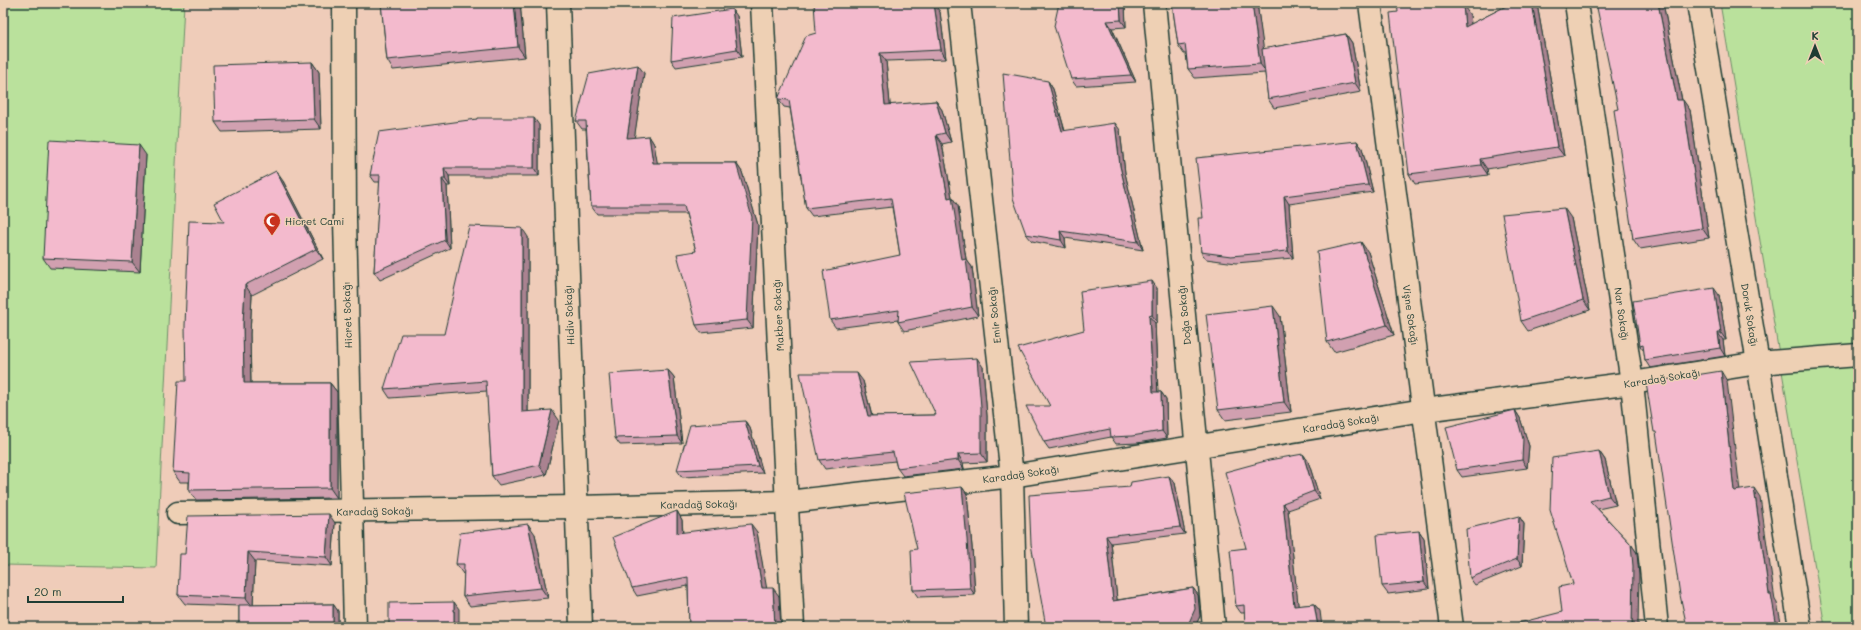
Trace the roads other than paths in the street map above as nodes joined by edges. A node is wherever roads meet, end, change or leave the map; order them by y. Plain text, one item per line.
1 (344, 3) edge
2 (558, 3) edge
3 (762, 3) edge
4 (959, 3) edge
5 (1154, 3) edge
6 (1370, 3) edge
7 (1576, 3) edge
8 (1698, 3) edge
9 (1858, 355) edge
10 (1758, 363) junction
11 (1632, 382) junction
12 (1424, 410) junction
13 (1196, 446) junction
14 (1012, 476) junction
15 (788, 502) junction
16 (577, 507) junction
17 (353, 511) junction
18 (178, 513) dead end
19 (355, 627) edge
20 (581, 627) edge
21 (793, 627) edge
22 (1016, 627) edge
23 (1214, 627) edge
24 (1452, 627) edge
25 (1658, 627) edge
26 (1800, 627) edge

1 - 17 street, Hicret Sokağı
2 - 16 street, Hidiv Sokağı
3 - 15 street, Makber Sokağı
4 - 14 street, Emir Sokağı
5 - 13 street, Doğa Sokağı
6 - 12 street, Vişne Sokağı
7 - 11 street, Nar Sokağı
8 - 10 street, Doruk Sokağı
9 - 10 street, Karadağ Sokağı
10 - 11 street, Karadağ Sokağı
10 - 26 street, Doruk Sokağı
11 - 12 street, Karadağ Sokağı
11 - 25 street, Nar Sokağı
12 - 13 street, Karadağ Sokağı
12 - 24 street, Vişne Sokağı
13 - 14 street, Karadağ Sokağı
13 - 23 street, Doğa Sokağı
14 - 15 street, Karadağ Sokağı
14 - 22 street, Emir Sokağı
15 - 16 street, Karadağ Sokağı
15 - 21 street, Makber Sokağı
16 - 17 street, Karadağ Sokağı
16 - 20 street, Hidiv Sokağı
17 - 18 street, Karadağ Sokağı
17 - 19 street, Hicret Sokağı

